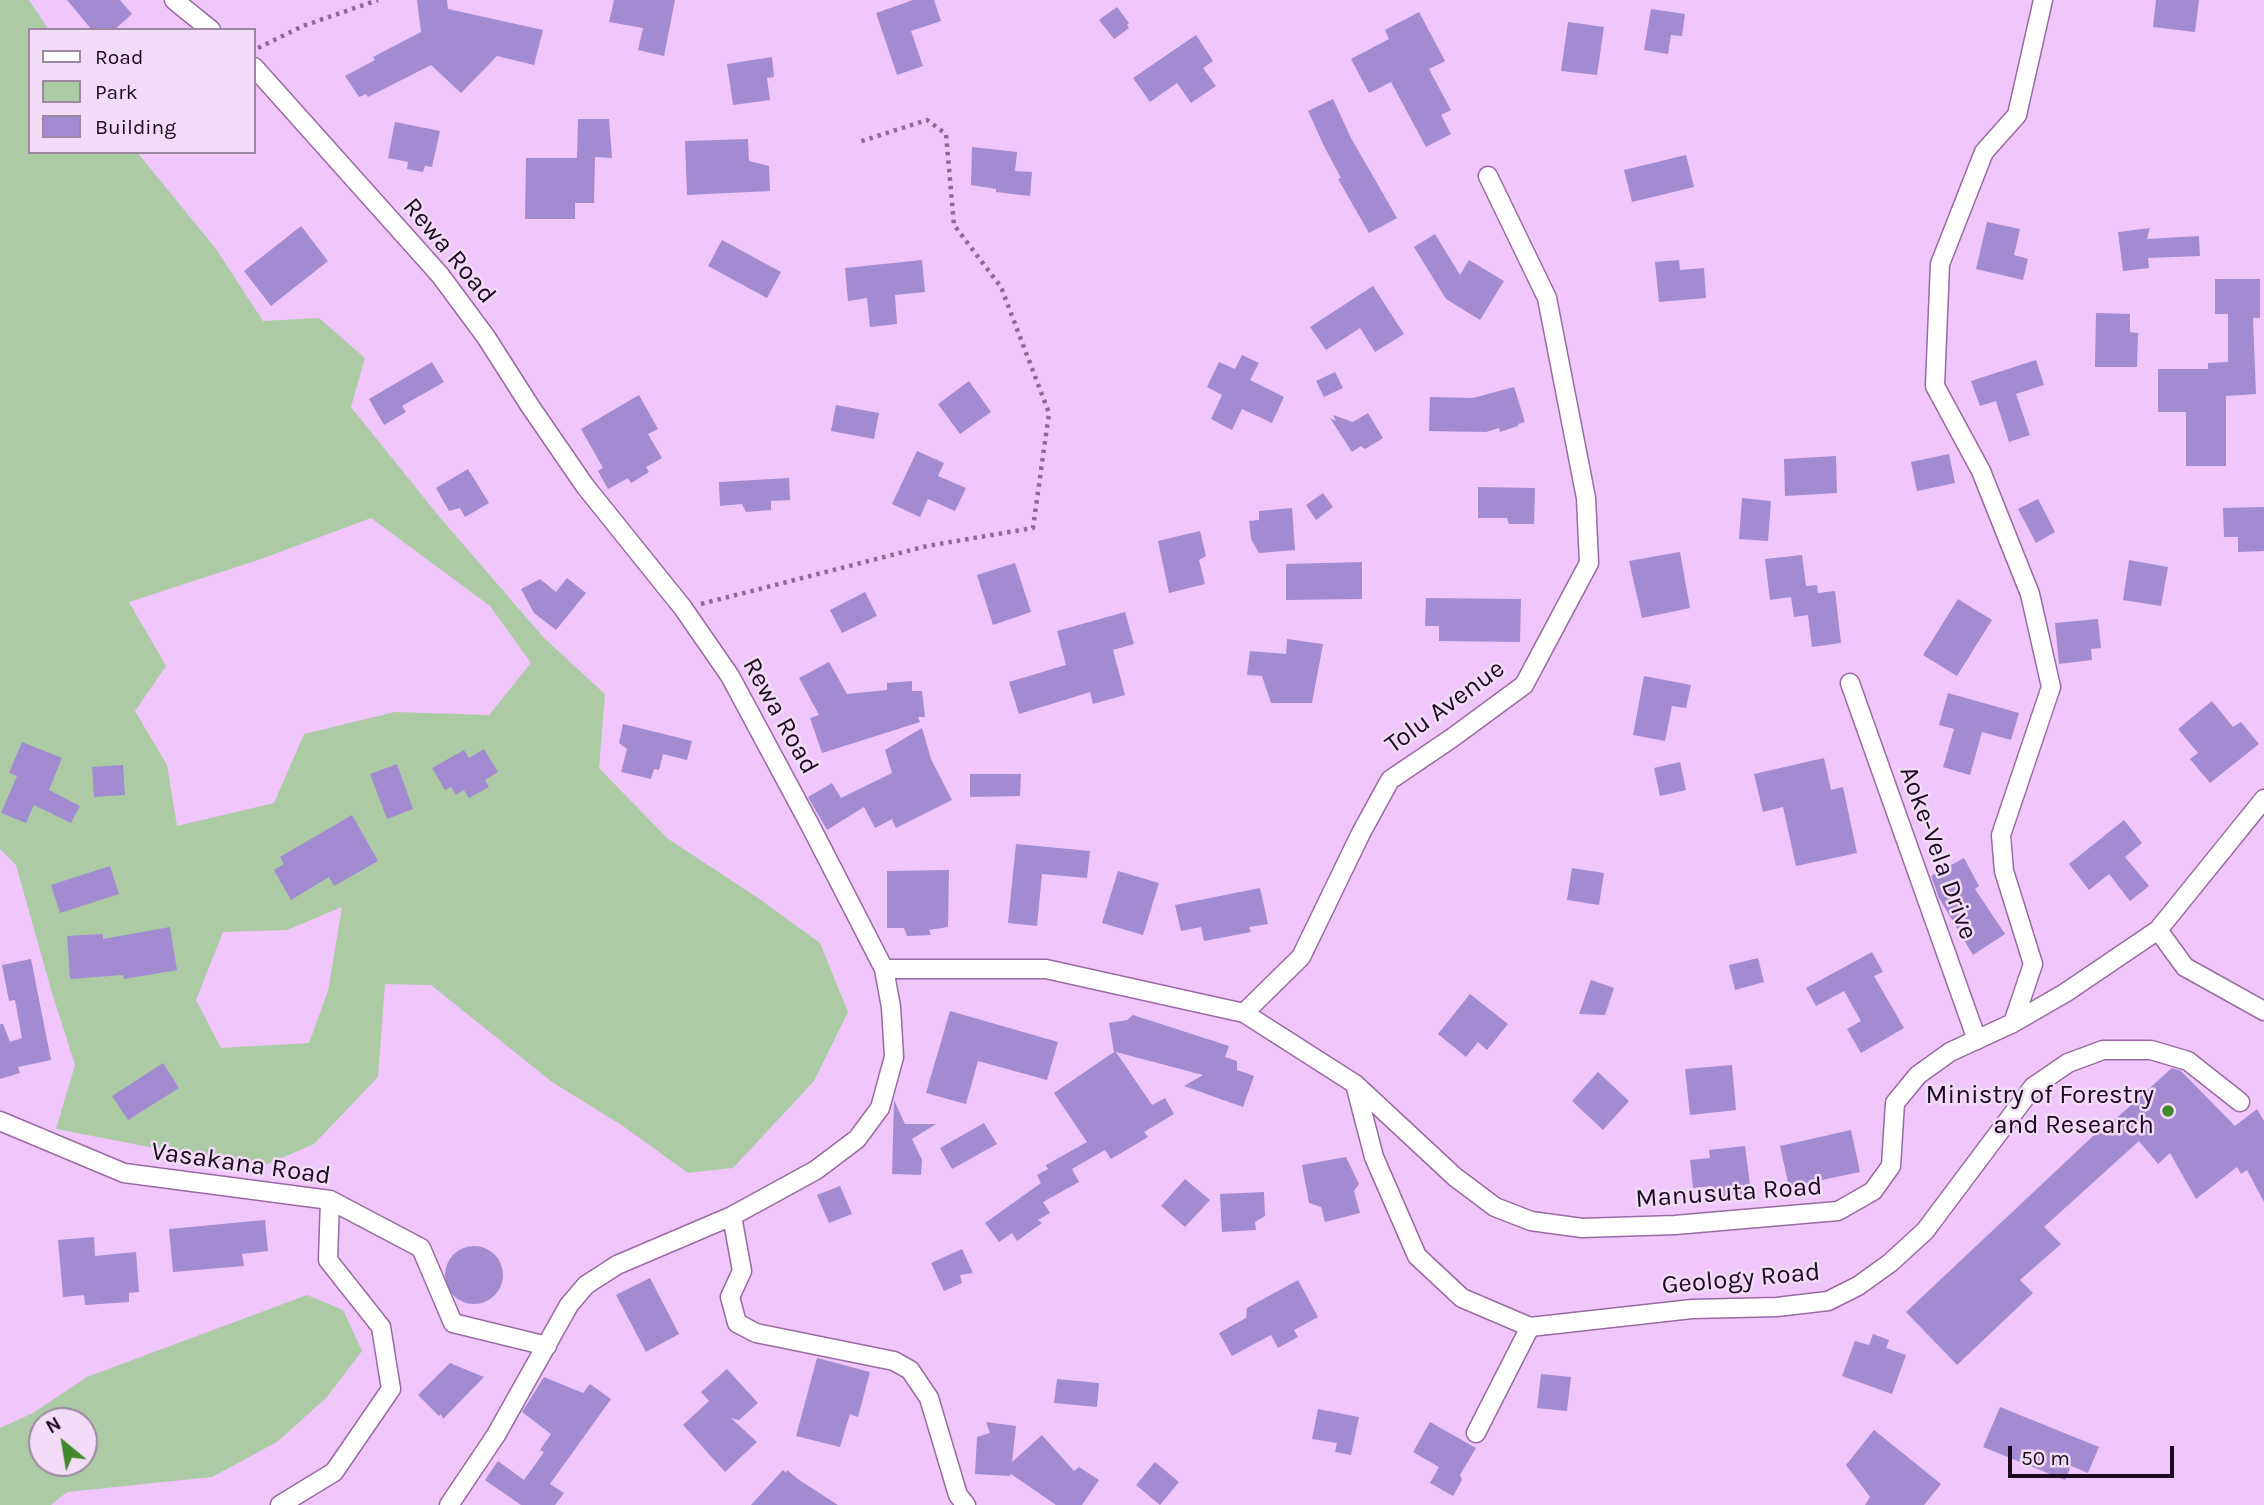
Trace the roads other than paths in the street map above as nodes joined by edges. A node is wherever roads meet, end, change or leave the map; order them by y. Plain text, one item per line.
1 (174, 0) edge
2 (2043, 0) edge
3 (209, 28) edge
4 (256, 69) edge
5 (1488, 176) dead end
6 (1850, 683) dead end
7 (2264, 799) edge
8 (2158, 930) junction
9 (884, 969) junction
10 (2264, 1011) edge
11 (1244, 1013) junction
12 (2013, 1023) junction
13 (1977, 1040) junction
14 (1355, 1084) junction
15 (2240, 1102) dead end
16 (0, 1121) edge
17 (330, 1200) junction
18 (732, 1216) junction
19 (1530, 1327) junction
20 (547, 1346) junction
21 (1476, 1433) dead end
22 (280, 1505) edge
23 (449, 1505) edge
24 (966, 1505) edge

1 - 3 street
2 - 12 street
4 - 9 street, Rewa Road
5 - 11 street, Tolu Avenue
6 - 13 street, Aoke-Vela Drive
7 - 8 street, Manusuta Road
8 - 10 street
8 - 12 street, Manusuta Road
9 - 11 street
9 - 18 street, Rewa Road
11 - 14 street, Manusuta Road
12 - 13 street, Manusuta Road
13 - 14 street, Manusuta Road
14 - 19 street, Geology Road
15 - 19 street, Geology Road
16 - 17 street, Vasakana Road
17 - 20 street, Vasakana Road
17 - 22 street
18 - 20 street, Rewa Road
18 - 24 street
19 - 21 street
20 - 23 street, Rewa Road

